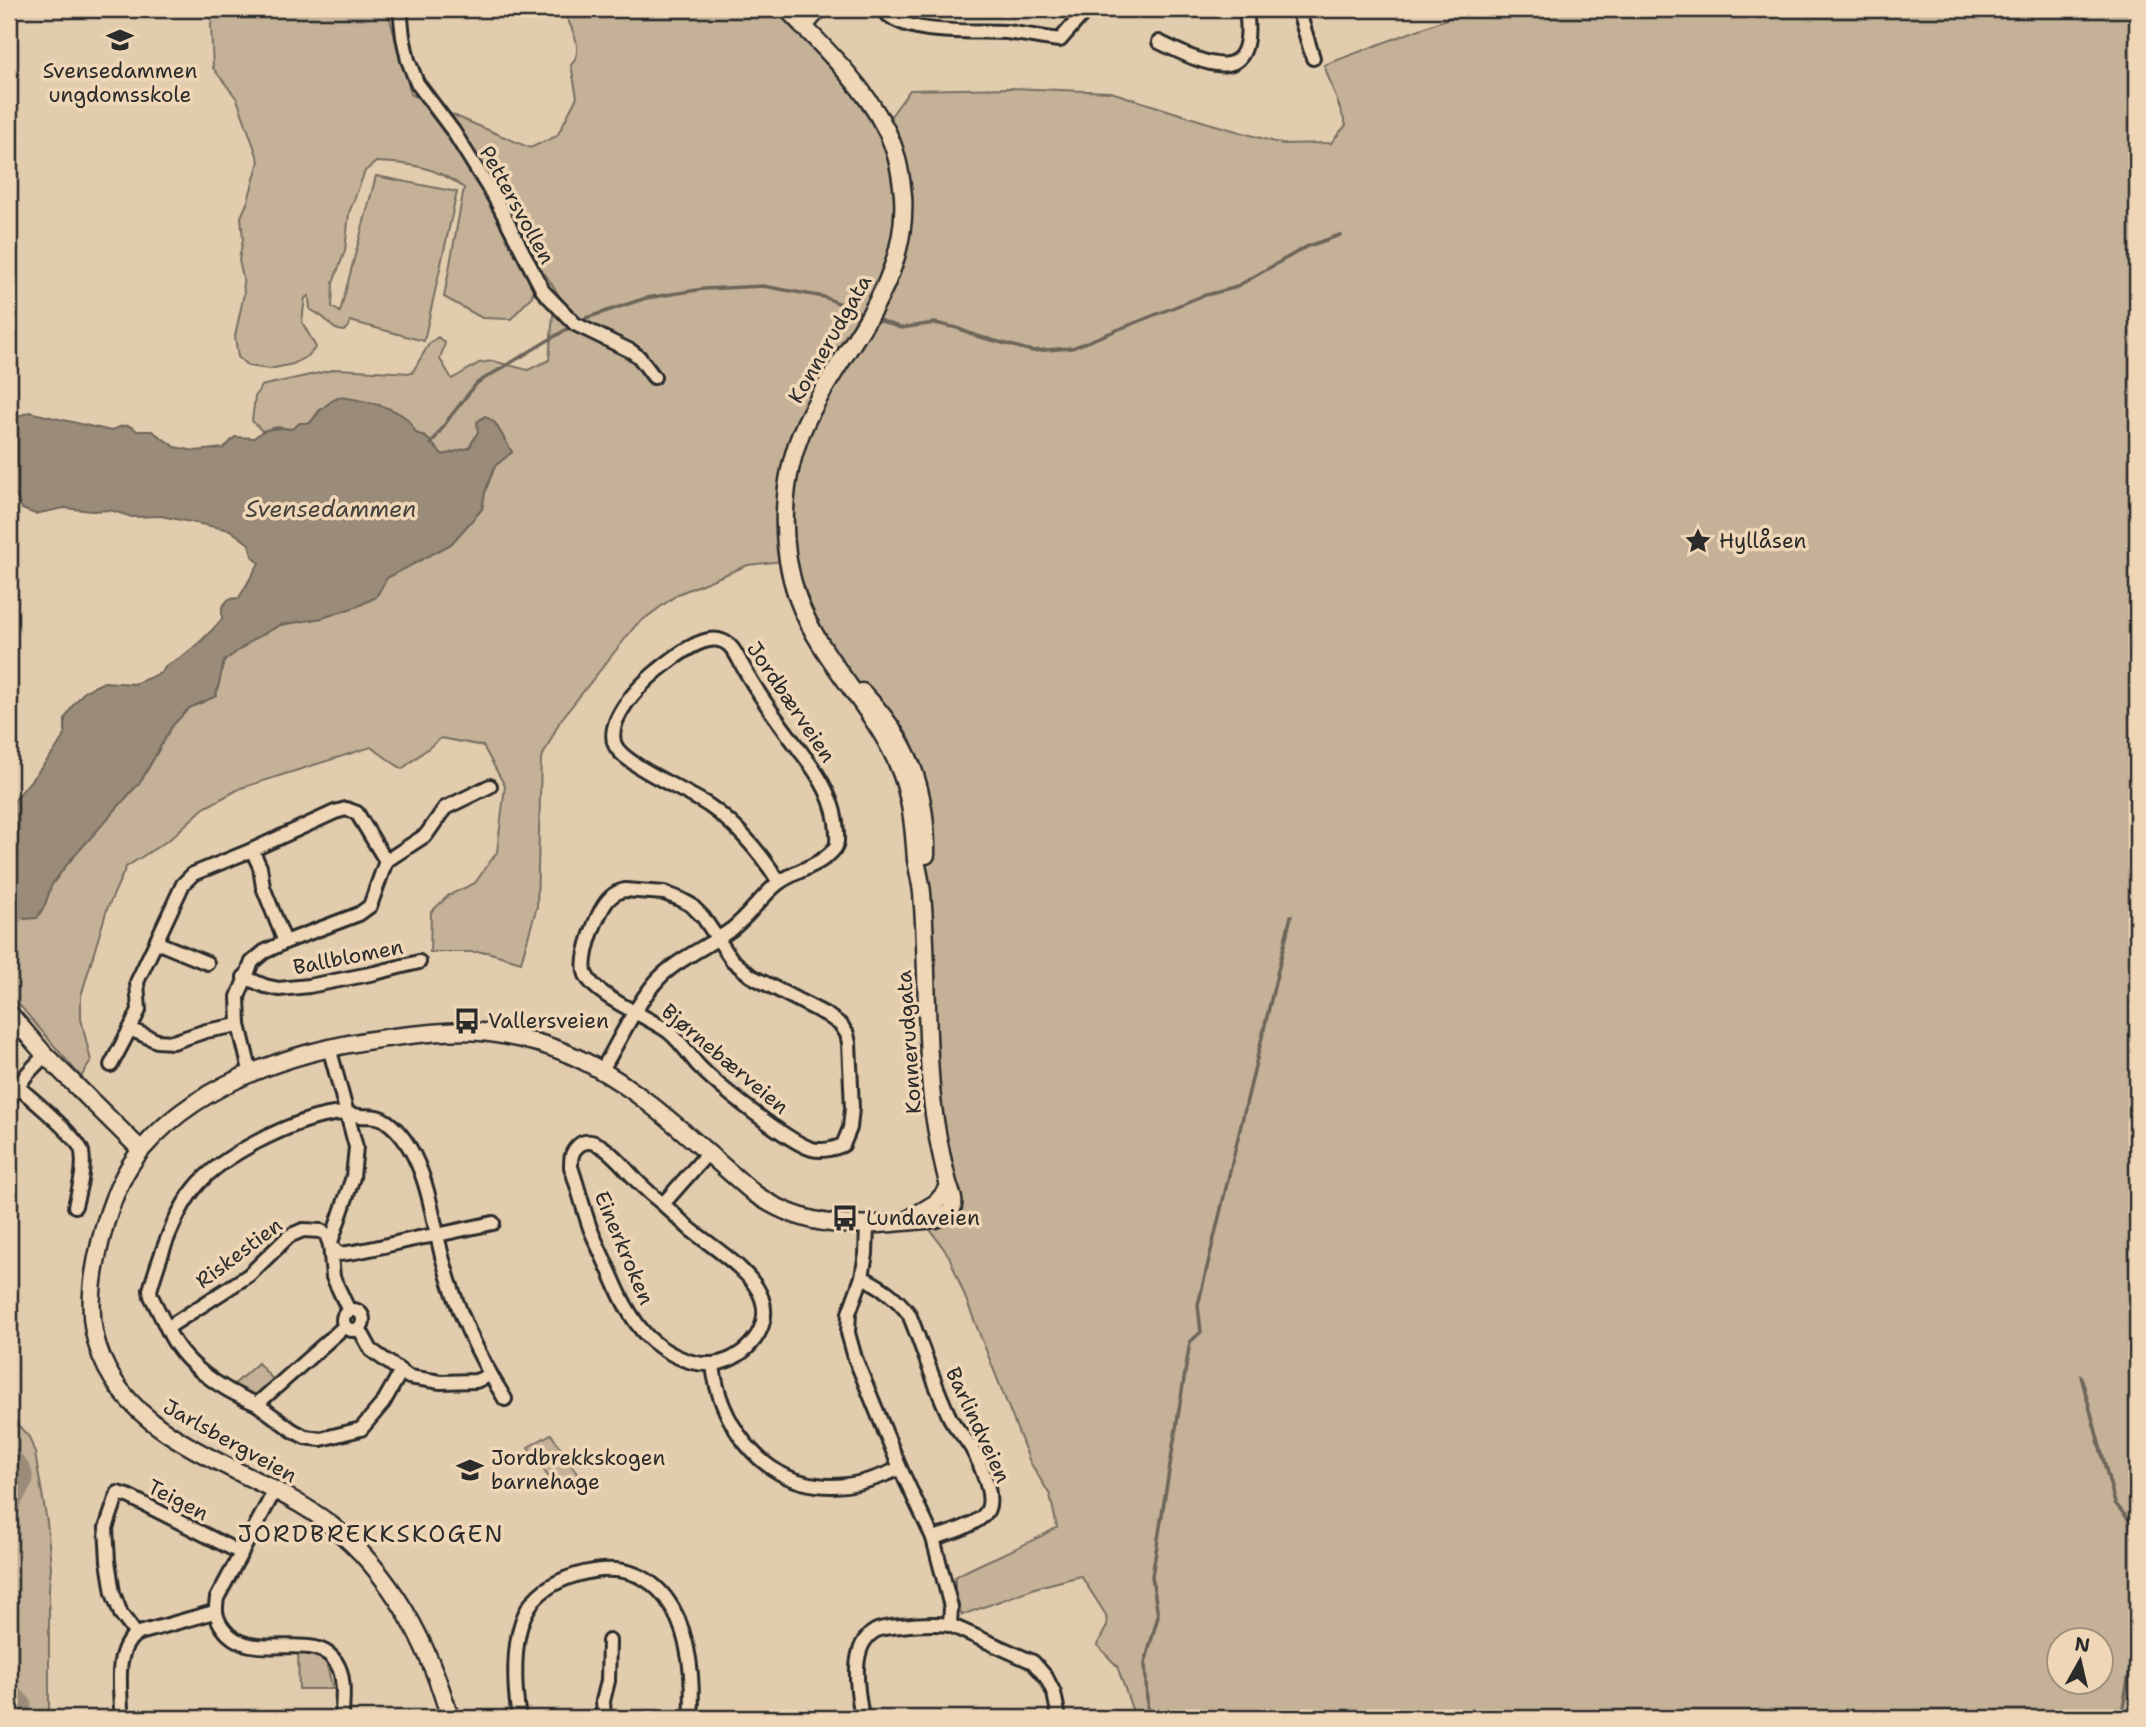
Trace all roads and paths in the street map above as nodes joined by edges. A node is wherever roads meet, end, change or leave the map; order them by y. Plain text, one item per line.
1 (400, 9) edge
2 (819, 9) edge
3 (883, 9) edge
4 (1087, 9) edge
5 (1246, 9) edge
6 (1298, 9) edge
7 (796, 15) edge
8 (1159, 42) dead end
9 (1313, 58) dead end
10 (654, 377) dead end
11 (490, 786) dead end
12 (252, 850) junction
13 (386, 861) junction
14 (779, 882) junction
15 (717, 939) junction
16 (156, 942) junction
17 (285, 942) junction
18 (419, 962) dead end
19 (207, 963) dead end
20 (244, 977) junction
21 (636, 1012) junction
22 (9, 1013) edge
23 (239, 1025) junction
24 (130, 1029) junction
25 (329, 1047) junction
26 (46, 1055) junction
27 (111, 1065) dead end
28 (602, 1070) junction
29 (251, 1073) junction
30 (17, 1086) junction
31 (9, 1098) edge
32 (348, 1114) junction
33 (141, 1150) junction
34 (707, 1154) junction
35 (663, 1204) junction
36 (75, 1206) dead end
37 (494, 1223) dead end
38 (867, 1226) junction
39 (437, 1235) junction
40 (330, 1245) junction
41 (862, 1277) junction
42 (349, 1311) junction
43 (345, 1326) junction
44 (167, 1328) junction
45 (359, 1328) junction
46 (713, 1364) junction
47 (400, 1373) junction
48 (490, 1375) junction
49 (505, 1399) dead end
50 (257, 1404) junction
51 (900, 1468) junction
52 (275, 1490) junction
53 (933, 1538) junction
54 (241, 1553) junction
55 (214, 1612) junction
56 (950, 1625) junction
57 (136, 1634) junction
58 (609, 1641) dead end
59 (121, 1718) edge
60 (342, 1718) edge
61 (450, 1718) edge
62 (519, 1718) edge
63 (604, 1718) edge
64 (691, 1718) edge
65 (862, 1718) edge
66 (1059, 1718) edge

1 - 10 street, Pettersvollen
2 - 7 main road
3 - 4 street
5 - 8 street
6 - 9 street
7 - 38 main road, Konnerudgata
11 - 13 street
12 - 13 street
12 - 16 street
12 - 17 street
13 - 17 street
14 - 14 street, Jordbærveien
14 - 15 street
15 - 21 street
15 - 21 street
15 - 21 street, Bjørnebærveien
16 - 19 street
16 - 24 street
17 - 20 street
18 - 20 street, Ballblomen
20 - 23 street
21 - 28 street
22 - 26 main road
23 - 24 street
23 - 29 street
24 - 27 street
25 - 28 main road
25 - 29 main road
25 - 32 street
26 - 30 street
26 - 33 main road
28 - 34 main road
29 - 33 main road
30 - 31 street
30 - 36 street
32 - 39 street
32 - 40 street
32 - 44 street
33 - 52 main road, Jarlsbergveien
34 - 35 street
34 - 38 main road
35 - 46 street, Einerkroken
35 - 46 street, Einerkroken
37 - 39 street, Riskestien
38 - 41 street
39 - 40 street, Riskestien
39 - 48 street
40 - 42 street
40 - 44 street, Riskestien
41 - 51 street
41 - 53 street, Barlindveien
42 - 43 street
42 - 45 street
43 - 45 street
43 - 50 street
44 - 50 street
45 - 47 street
46 - 51 street
47 - 48 street
47 - 50 street
48 - 49 street
51 - 53 street
52 - 54 street
52 - 61 main road, Jarlsbergveien
53 - 56 street
54 - 55 street
54 - 57 street, Teigen
55 - 57 street
55 - 60 street
56 - 65 street
56 - 66 street
57 - 59 street
58 - 63 street
62 - 64 street

